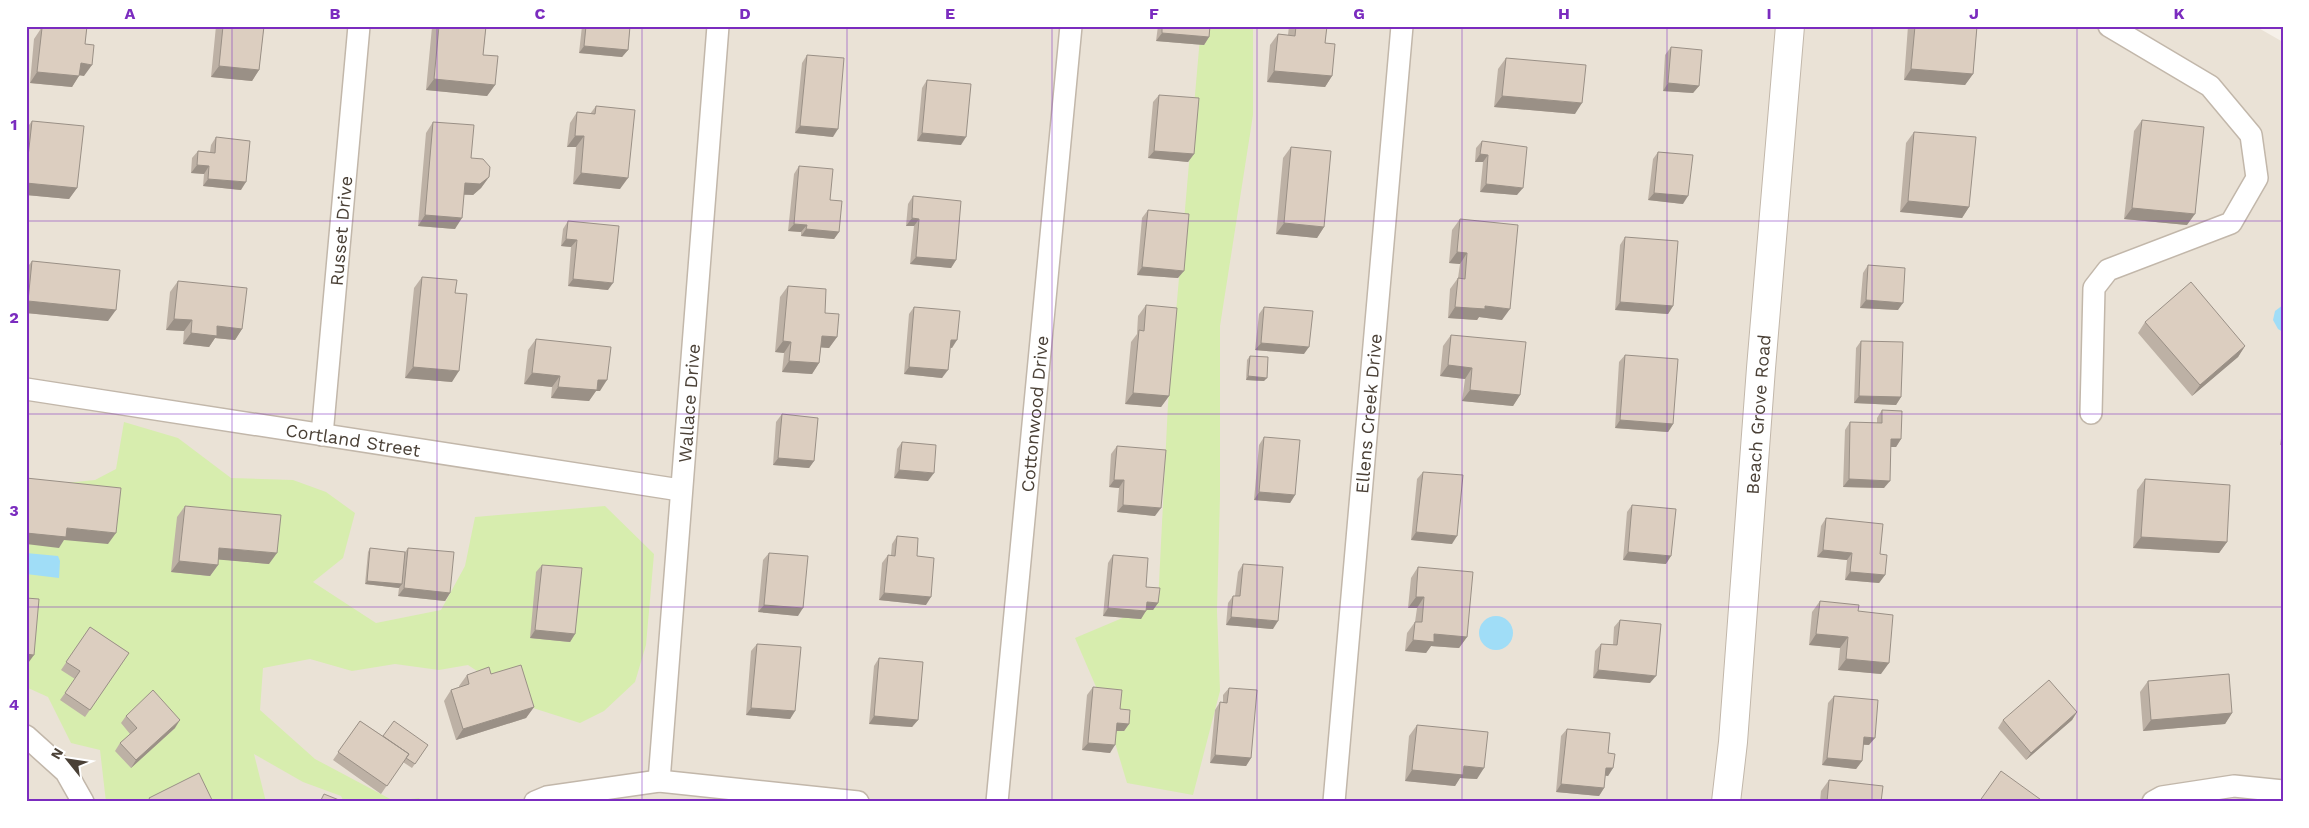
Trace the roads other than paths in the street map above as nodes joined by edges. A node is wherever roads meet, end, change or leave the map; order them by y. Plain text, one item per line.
1 (359, 26) edge
2 (718, 26) edge
3 (1070, 26) edge
4 (1402, 26) edge
5 (1790, 26) edge
6 (2109, 26) edge
7 (26, 389) edge
8 (2091, 413) dead end
9 (322, 435) junction
10 (680, 490) junction
11 (26, 736) edge
12 (659, 782) junction
13 (2283, 791) edge
14 (83, 802) edge
15 (535, 802) edge
16 (858, 802) edge
17 (996, 802) edge
18 (1334, 802) edge
19 (1726, 802) edge
20 (2153, 802) edge

1 - 9 street, Russet Drive
2 - 10 street, Wallace Drive
3 - 17 street, Cottonwood Drive
4 - 18 street, Ellens Creek Drive
5 - 19 street, Beach Grove Road
6 - 8 street
7 - 9 street, Cortland Street
9 - 10 street, Cortland Street
10 - 12 street, Wallace Drive
11 - 14 street
12 - 15 street
12 - 16 street
13 - 20 street

